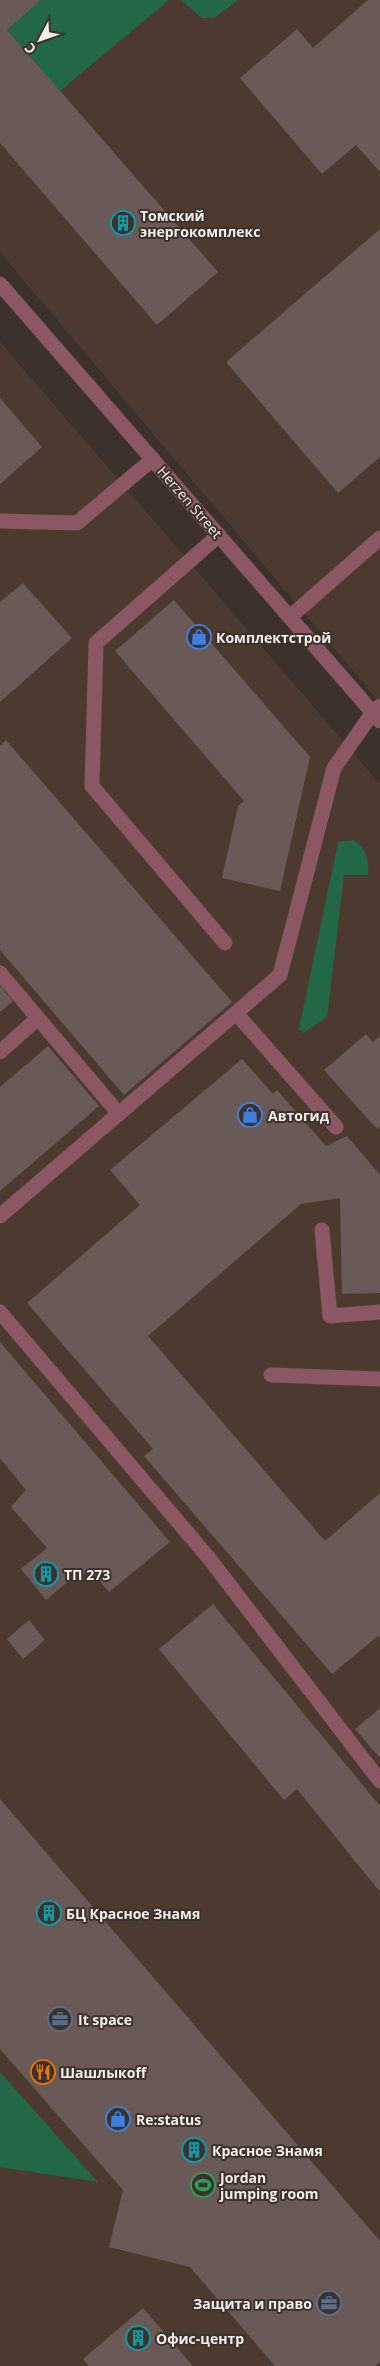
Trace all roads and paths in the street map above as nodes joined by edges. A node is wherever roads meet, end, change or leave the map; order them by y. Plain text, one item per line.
1 (0, 284) edge
2 (153, 459) junction
3 (0, 521) edge
4 (218, 535) junction
5 (380, 538) edge
6 (290, 617) junction
7 (378, 713) edge
8 (225, 943) dead end
9 (0, 973) edge
10 (236, 1013) junction
11 (38, 1018) junction
12 (0, 1052) edge
13 (119, 1114) junction
14 (336, 1127) dead end
15 (0, 1216) edge
16 (322, 1230) dead end
17 (0, 1312) edge
18 (380, 1312) edge
19 (271, 1375) dead end
20 (380, 1378) edge
21 (380, 1781) edge

1 - 2 street, Herzen Street
2 - 3 street
2 - 4 street, Herzen Street
4 - 6 street, Herzen Street
4 - 8 street
5 - 6 street
6 - 7 street, Herzen Street
7 - 10 street
9 - 11 street
10 - 13 street
10 - 14 street
11 - 12 street
11 - 13 street
13 - 15 street
16 - 18 street
17 - 21 street
19 - 20 street

